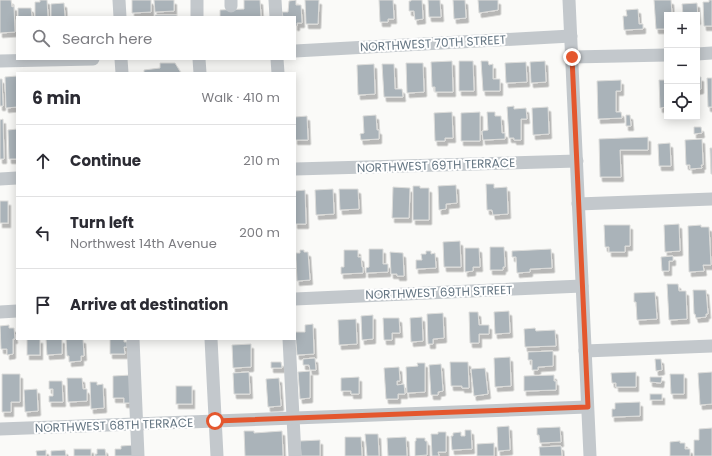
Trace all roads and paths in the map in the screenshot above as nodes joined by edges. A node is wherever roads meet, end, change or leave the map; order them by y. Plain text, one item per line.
1 (119, 0) edge
2 (197, 0) edge
3 (275, 0) edge
4 (569, 0) edge
5 (120, 16) edge
6 (198, 16) edge
7 (276, 16) edge
8 (571, 36) junction
9 (296, 51) edge
10 (712, 53) edge
11 (700, 54) edge
12 (664, 55) edge
13 (572, 57) junction
14 (62, 60) edge
15 (121, 60) edge
16 (199, 60) edge
17 (277, 60) edge
18 (0, 62) edge
19 (122, 72) edge
20 (200, 72) edge
21 (278, 72) edge
22 (576, 161) junction
23 (296, 168) edge
24 (16, 178) edge
25 (0, 179) edge
26 (712, 198) edge
27 (578, 204) junction
28 (582, 286) junction
29 (296, 298) edge
30 (16, 311) edge
31 (0, 312) edge
32 (133, 340) edge
33 (211, 340) edge
34 (289, 340) edge
35 (712, 346) edge
36 (585, 351) junction
37 (588, 407) junction
38 (293, 418) junction
39 (215, 421) junction
40 (136, 424) junction
41 (0, 429) edge
42 (138, 456) edge
43 (217, 456) edge
44 (295, 456) edge
45 (590, 456) edge

1 - 5 street
2 - 6 street
3 - 7 street
4 - 8 street
8 - 9 street, NORTHWEST 70TH STREET
8 - 13 street
10 - 11 street
12 - 13 street
13 - 22 street
14 - 18 street
15 - 19 street
16 - 20 street
17 - 21 street
22 - 23 street, NORTHWEST 69TH TERRACE
22 - 27 street
24 - 25 street
26 - 27 street
27 - 28 street
28 - 29 street, NORTHWEST 69TH STREET
28 - 36 street
30 - 31 street
32 - 40 street
33 - 39 street
34 - 38 street
35 - 36 street
36 - 37 street
37 - 38 street, NORTHWEST 68TH TERRACE
37 - 45 street
38 - 39 street, NORTHWEST 68TH TERRACE
38 - 44 street
39 - 40 street, NORTHWEST 68TH TERRACE
39 - 43 street
40 - 41 street, NORTHWEST 68TH TERRACE
40 - 42 street

